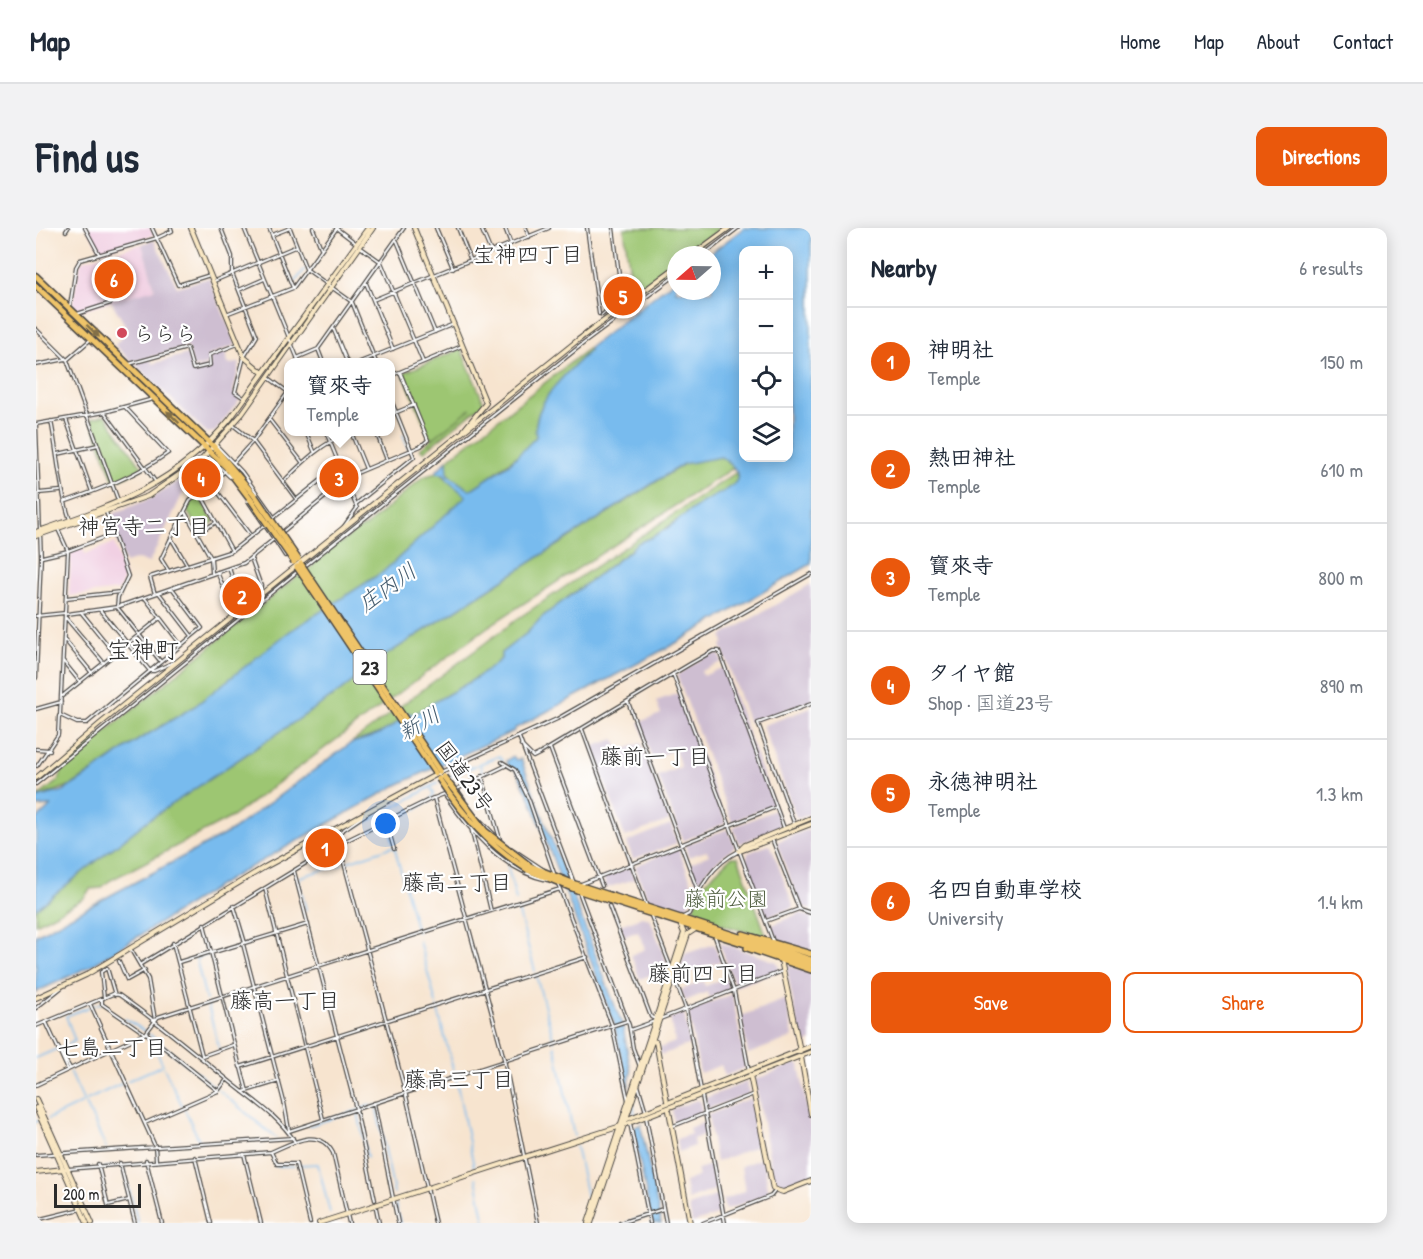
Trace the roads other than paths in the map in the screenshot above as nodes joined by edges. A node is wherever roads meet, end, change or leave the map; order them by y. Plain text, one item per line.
1 (85, 228) edge
2 (152, 228) edge
3 (171, 228) edge
4 (193, 228) edge
5 (220, 228) edge
6 (244, 228) edge
7 (269, 228) edge
8 (313, 228) edge
9 (336, 228) edge
10 (368, 228) edge
11 (373, 228) edge
12 (404, 228) edge
13 (414, 228) edge
14 (436, 228) edge
15 (458, 228) edge
16 (481, 228) edge
17 (505, 228) edge
18 (526, 228) edge
19 (548, 228) edge
20 (587, 228) edge
21 (613, 228) edge
22 (729, 228) edge
23 (738, 228) edge
24 (272, 235) junction
25 (529, 237) junction
26 (157, 238) junction
27 (396, 240) junction
28 (511, 244) junction
29 (358, 245) junction
30 (297, 246) junction
31 (705, 246) edge
32 (715, 246) edge
33 (321, 248) junction
34 (491, 252) junction
35 (99, 254) junction
36 (279, 254) junction
37 (471, 261) junction
38 (381, 262) junction
39 (258, 263) junction
40 (453, 268) junction
41 (306, 269) junction
42 (232, 273) junction
43 (667, 274) edge
44 (210, 275) junction
45 (36, 276) edge
46 (434, 276) junction
47 (265, 279) junction
48 (213, 282) junction
49 (667, 282) edge
50 (366, 283) junction
51 (415, 284) junction
52 (329, 285) junction
53 (36, 286) edge
54 (293, 288) junction
55 (239, 290) junction
56 (394, 292) junction
57 (272, 297) junction
58 (373, 300) junction
59 (352, 302) junction
60 (111, 303) dead end
61 (246, 307) junction
62 (70, 309) junction
63 (76, 314) junction
64 (226, 314) junction
65 (453, 324) junction
66 (333, 328) junction
67 (36, 329) edge
68 (435, 332) junction
69 (91, 339) junction
70 (290, 341) junction
71 (414, 341) junction
72 (238, 344) junction
73 (462, 346) junction
74 (318, 349) junction
75 (393, 349) junction
76 (244, 357) junction
77 (374, 357) joint
78 (297, 358) joint
79 (321, 358) edge
80 (345, 358) edge
81 (66, 360) junction
82 (423, 362) junction
83 (128, 364) junction
84 (36, 365) edge
85 (400, 372) junction
86 (263, 373) junction
87 (395, 374) edge
88 (268, 377) junction
89 (284, 389) edge
90 (244, 398) junction
91 (284, 398) edge
92 (154, 399) junction
93 (414, 405) junction
94 (125, 407) junction
95 (105, 412) junction
96 (396, 412) joint
97 (87, 415) junction
98 (66, 419) junction
99 (269, 419) junction
100 (51, 421) junction
101 (36, 424) edge
102 (233, 425) junction
103 (464, 430) junction
104 (37, 433) edge
105 (308, 436) edge
106 (328, 436) edge
107 (340, 436) edge
108 (353, 436) edge
109 (378, 436) edge
110 (330, 440) junction
111 (253, 441) junction
112 (98, 445) junction
113 (210, 448) junction
114 (77, 450) junction
115 (314, 451) junction
116 (412, 451) junction
117 (58, 454) junction
118 (387, 460) junction
119 (234, 462) junction
120 (302, 463) junction
121 (340, 465) junction
122 (146, 469) junction
123 (366, 469) junction
124 (225, 471) junction
125 (185, 473) junction
126 (345, 479) junction
127 (283, 482) junction
128 (156, 483) junction
129 (211, 483) junction
130 (112, 485) junction
131 (60, 491) junction
132 (92, 492) junction
133 (39, 493) junction
134 (200, 493) junction
135 (296, 500) junction
136 (64, 502) junction
137 (119, 503) junction
138 (356, 504) junction
139 (37, 511) edge
140 (106, 512) junction
141 (185, 512) junction
142 (274, 517) junction
143 (70, 520) junction
144 (216, 522) junction
145 (265, 525) junction
146 (58, 529) junction
147 (341, 530) junction
148 (197, 533) junction
149 (37, 534) edge
150 (113, 534) junction
151 (251, 536) junction
152 (171, 538) junction
153 (274, 539) junction
154 (68, 551) junction
155 (232, 551) junction
156 (285, 556) dead end
157 (41, 557) junction
158 (211, 558) junction
159 (251, 558) junction
160 (298, 563) junction
161 (186, 565) junction
162 (229, 568) junction
163 (168, 571) junction
164 (217, 572) junction
165 (212, 573) junction
166 (811, 574) edge
167 (172, 588) junction
168 (120, 592) junction
169 (157, 594) junction
170 (66, 598) junction
171 (145, 598) junction
172 (254, 599) junction
173 (117, 607) junction
174 (99, 610) junction
175 (81, 612) junction
176 (66, 615) junction
177 (37, 616) edge
178 (160, 618) junction
179 (140, 634) junction
180 (192, 636) junction
181 (64, 639) junction
182 (37, 641) edge
183 (127, 644) junction
184 (181, 645) junction
185 (115, 654) junction
186 (178, 660) junction
187 (63, 661) junction
188 (161, 662) junction
189 (104, 663) junction
190 (150, 671) junction
191 (92, 673) junction
192 (673, 674) junction
193 (36, 678) edge
194 (80, 682) junction
195 (61, 697) junction
196 (61, 702) junction
197 (628, 702) junction
198 (811, 704) edge
199 (36, 709) edge
200 (60, 715) junction
201 (582, 729) junction
202 (519, 737) junction
203 (521, 745) junction
204 (550, 748) junction
205 (36, 749) edge
206 (50, 750) junction
207 (502, 762) dead end
208 (37, 766) edge
209 (505, 766) junction
210 (439, 775) junction
211 (483, 776) junction
212 (36, 778) edge
213 (36, 784) edge
214 (457, 789) junction
215 (445, 795) junction
216 (433, 798) junction
217 (777, 807) junction
218 (369, 810) junction
219 (811, 819) edge
220 (386, 821) junction
221 (811, 824) edge
222 (730, 825) junction
223 (795, 825) junction
224 (471, 828) junction
225 (784, 828) junction
226 (772, 839) junction
227 (500, 840) junction
228 (341, 844) junction
229 (680, 845) junction
230 (394, 849) dead end
231 (739, 851) junction
232 (632, 863) junction
233 (294, 871) junction
234 (598, 876) junction
235 (555, 881) junction
236 (602, 886) dead end
237 (265, 888) junction
238 (577, 888) junction
239 (698, 891) junction
240 (586, 893) junction
241 (234, 906) junction
242 (609, 906) dead end
243 (647, 907) junction
244 (799, 909) junction
245 (491, 911) junction
246 (811, 913) edge
247 (651, 916) junction
248 (681, 917) junction
249 (466, 920) junction
250 (766, 921) junction
251 (204, 924) junction
252 (308, 924) junction
253 (706, 925) junction
254 (681, 926) junction
255 (694, 930) junction
256 (277, 934) junction
257 (715, 937) junction
258 (750, 942) junction
259 (774, 943) junction
260 (173, 944) junction
261 (244, 944) junction
262 (130, 948) junction
263 (368, 949) junction
264 (211, 953) junction
265 (811, 954) edge
266 (586, 957) junction
267 (781, 960) junction
268 (811, 960) edge
269 (119, 961) dead end
270 (179, 963) junction
271 (141, 964) junction
272 (318, 964) junction
273 (811, 965) edge
274 (145, 970) junction
275 (811, 970) edge
276 (672, 971) junction
277 (783, 971) junction
278 (287, 975) junction
279 (674, 978) junction
280 (65, 984) junction
281 (255, 986) junction
282 (485, 989) junction
283 (734, 991) junction
284 (115, 994) junction
285 (36, 998) edge
286 (103, 998) junction
287 (222, 998) junction
288 (90, 1004) junction
289 (190, 1007) junction
290 (36, 1008) edge
291 (686, 1010) junction
292 (155, 1020) junction
293 (387, 1020) junction
294 (657, 1020) junction
295 (627, 1021) junction
296 (46, 1022) junction
297 (613, 1024) junction
298 (36, 1026) edge
299 (630, 1030) junction
300 (145, 1033) junction
301 (337, 1036) junction
302 (651, 1040) junction
303 (234, 1044) junction
304 (305, 1046) junction
305 (811, 1046) edge
306 (110, 1050) junction
307 (811, 1052) edge
308 (800, 1054) junction
309 (201, 1056) junction
310 (273, 1056) junction
311 (504, 1059) junction
312 (240, 1067) junction
313 (640, 1067) junction
314 (69, 1070) junction
315 (750, 1074) junction
316 (226, 1079) junction
317 (279, 1081) junction
318 (36, 1085) edge
319 (636, 1085) junction
320 (218, 1091) junction
321 (245, 1092) junction
322 (405, 1092) junction
323 (702, 1093) junction
324 (754, 1094) junction
325 (36, 1099) edge
326 (629, 1101) junction
327 (667, 1101) dead end
328 (374, 1102) junction
329 (36, 1108) edge
330 (356, 1109) junction
331 (669, 1111) dead end
332 (705, 1114) junction
333 (811, 1114) edge
334 (643, 1116) junction
335 (323, 1119) junction
336 (625, 1122) junction
337 (145, 1123) junction
338 (672, 1126) junction
339 (289, 1131) junction
340 (293, 1138) junction
341 (295, 1142) junction
342 (155, 1146) junction
343 (271, 1152) junction
344 (58, 1153) junction
345 (244, 1154) junction
346 (36, 1155) edge
347 (524, 1156) junction
348 (195, 1157) junction
349 (146, 1160) junction
350 (156, 1160) junction
351 (120, 1163) junction
352 (98, 1164) junction
353 (65, 1169) junction
354 (36, 1172) edge
355 (811, 1180) edge
356 (427, 1188) junction
357 (775, 1191) junction
358 (393, 1198) junction
359 (129, 1200) junction
360 (375, 1200) dead end
361 (376, 1208) dead end
362 (81, 1209) junction
363 (661, 1210) junction
364 (347, 1213) junction
365 (649, 1214) junction
366 (723, 1215) junction
367 (36, 1220) edge
368 (89, 1223) edge
369 (135, 1223) edge
370 (162, 1223) edge
371 (211, 1223) edge
372 (261, 1223) edge
373 (310, 1223) edge
374 (319, 1223) edge
375 (349, 1223) edge
376 (379, 1223) edge
377 (398, 1223) edge
378 (435, 1223) edge
379 (538, 1223) edge
380 (590, 1223) edge
381 (620, 1223) edge
382 (650, 1223) edge
383 (666, 1223) edge
384 (690, 1223) edge
385 (703, 1223) edge
386 (725, 1223) edge

1 - 35 street
2 - 26 street
3 - 26 street
4 - 44 street
5 - 42 street
6 - 39 street
7 - 24 street
8 - 33 street
9 - 29 street
9 - 33 street
10 - 29 street
11 - 29 street
12 - 27 street
13 - 46 street
14 - 40 street
15 - 37 street
16 - 34 street
17 - 28 street
18 - 25 street
19 - 25 street
20 - 21 street
22 - 31 street
23 - 32 street
24 - 30 street
24 - 36 street
25 - 28 street
26 - 35 street
26 - 44 street
27 - 38 street
27 - 51 street
28 - 34 street
29 - 38 street
29 - 52 street
30 - 36 street
30 - 41 street
33 - 41 street
34 - 37 street
35 - 62 street
36 - 39 street
36 - 54 street
37 - 40 street
38 - 50 street
38 - 56 street
39 - 42 street
39 - 47 street
40 - 46 street
41 - 52 street
41 - 54 street
42 - 48 street
42 - 55 street
43 - 103 street
44 - 48 street
45 - 62 highway, 国道23号 / 23
46 - 51 street
46 - 65 street
47 - 55 street
47 - 57 street
48 - 64 street
49 - 213 street
50 - 58 street
50 - 59 street
51 - 56 street
51 - 68 street
52 - 59 street
52 - 70 street
53 - 69 highway, 国道23号 / 23
54 - 57 street
55 - 61 street
56 - 58 street
56 - 71 street
57 - 61 street
57 - 70 street
58 - 75 street
59 - 66 street
59 - 77 street
60 - 63 street
61 - 64 street
61 - 76 street
62 - 63 highway, 国道23号 / 23
63 -> 83 highway, 国道23号 / 23
64 - 72 street
65 - 68 street
65 - 73 street
66 - 74 street
66 - 80 street
67 - 81 street
68 - 71 street
69 - 81 street
69 - 92 highway, 国道23号 / 23
70 - 78 street
70 - 86 street
70 - 88 street
71 - 75 street
71 - 82 street
72 - 76 street
72 - 83 street
73 - 82 street
73 - 103 street
74 - 78 street
74 - 79 street
75 - 77 street
76 - 86 street
76 - 90 street
81 - 84 street
81 - 97 street
82 - 85 street
83 - 113 highway, 国道23号 / 23
85 - 87 street
85 - 93 street
86 - 90 street
88 - 89 street
88 - 102 street
90 - 113 street
91 - 99 street
92 - 94 street
113 -> 92 highway, 国道23号 / 23
93 - 96 street
93 - 116 street
94 - 95 street
94 - 122 street
95 - 97 street
95 - 122 street
96 - 116 street
97 - 98 street
97 - 112 street
98 - 100 street
98 - 114 street
99 - 111 street
99 - 120 street
100 - 101 street
100 - 117 street
101 - 104 street
102 - 111 street
102 - 113 street
103 - 147 street
104 - 133 street
105 - 115 street
106 - 110 street
107 - 110 street
108 - 123 street
109 - 118 street
110 - 115 street
110 - 121 street
111 - 119 street
111 - 127 street
112 - 114 street
112 - 130 street
113 - 119 street
113 - 124 street
113 - 125 street
113 - 128 street
113 - 160 highway, 国道23号 / 23, bridge
114 - 117 street
114 - 132 street
115 - 120 street
116 - 118 street
116 - 138 street
117 - 131 street
118 - 123 street
119 - 142 street
120 - 127 street
121 - 126 street
121 - 135 street
122 - 128 street
122 - 130 street
123 - 126 street
124 - 129 street
124 - 145 street
125 - 134 street
125 - 140 street
126 - 138 street
126 - 153 street
127 - 135 street
128 - 137 street
129 - 134 street
129 - 151 street
130 - 132 street
130 - 137 street
131 - 133 street
131 - 136 street
132 - 136 street
133 - 139 street
134 - 141 street
134 - 144 street
135 - 142 street
136 - 143 street
137 - 143 street
138 - 147 street
139 - 149 street
140 - 146 street
140 - 150 street
141 - 148 street
141 - 152 street
142 - 145 street
143 - 149 street
144 - 148 street
144 - 155 street
145 - 151 street
145 - 153 street
146 - 149 street
146 - 154 street
147 - 160 street
148 - 158 street
149 - 157 street
150 - 154 street
150 - 168 street
151 - 155 street
152 - 161 street
152 - 163 street
153 - 156 street
153 - 159 street
154 - 157 street
154 - 170 street
155 - 158 street
157 - 177 street
158 - 161 street
158 - 165 street
159 - 162 street
159 - 172 street
160 - 172 street
160 - 210 highway, 国道23号 / 23, bridge
161 - 163 street
162 - 164 street
162 - 164 street
163 - 169 street
164 - 165 street
165 - 167 street
166 - 202 street
167 - 169 street
167 - 180 street
168 - 170 street
168 - 173 street
169 - 171 street
169 - 180 street
170 - 176 street
171 - 173 street
171 - 178 street
172 - 186 street
173 - 174 street
173 - 179 street
174 - 175 street
174 - 183 street
175 - 176 street
175 - 185 street
176 - 177 street
176 - 181 street
176 - 189 street
177 - 182 street
178 - 179 street
178 - 184 street
179 - 183 street
179 - 188 street
180 - 184 street
181 - 187 street
181 - 191 street
182 - 193 street
183 - 185 street
183 - 190 street
184 - 188 street
185 - 189 street
186 - 190 street
186 - 212 street
187 - 194 street
187 - 195 street
188 - 190 street
189 - 191 street
190 - 200 street
191 - 194 street
192 - 197 street
192 - 217 street
192 - 222 street
194 - 195 street
195 - 196 street
196 - 199 street
196 - 200 street
197 - 201 street
197 - 229 street
198 - 223 street
200 - 206 street
201 - 204 street
201 - 232 street
202 - 203 street
202 - 210 street
203 - 204 street
203 - 238 street
204 - 234 street
205 - 206 street
206 - 208 street
207 - 209 street
209 - 211 street
209 - 235 street
210 - 218 street
210 - 235 highway, 国道23号 / 23, bridge
211 - 214 street
211 - 227 street
214 - 215 street
214 - 227 street
215 - 216 street
215 - 224 street
216 - 220 street
216 - 249 street
217 - 222 street
217 - 225 street
218 - 228 street
218 - 262 street
219 - 223 street
220 - 228 street
220 - 230 street
221 - 226 street
222 - 229 street
222 - 231 street
223 - 225 street
224 - 235 street
224 - 245 street
225 - 231 street
226 - 231 street
226 - 244 street
227 - 235 street
228 - 233 street
228 - 263 street
229 - 232 street
229 - 239 street
231 - 239 street
231 - 250 street
232 - 234 street
232 - 243 street
233 - 237 street
233 - 252 street
234 - 236 street
234 - 238 street
235 - 238 highway, 国道23号 / 23
235 - 245 street
235 - 266 street
237 - 241 street
237 - 256 street
238 - 240 highway, 国道23号 / 23
238 - 243 highway, 国道23号 / 23
238 - 295 street
239 - 248 street
240 - 247 highway
240 - 258 highway, 国道23号 / 23
241 - 251 street
241 - 261 street
242 - 294 street
243 - 248 highway, 国道23号 / 23
244 - 246 street
244 - 250 street
245 - 249 street
247 - 254 highway
247 - 276 street
248 - 253 highway, 国道23号 / 23
249 - 263 street
249 - 282 street
250 - 259 street
251 - 260 street
251 - 264 street
252 - 256 street
252 - 272 street
253 - 258 highway, 国道23号 / 23
253 - 259 highway
254 - 255 highway
254 - 276 street
255 - 257 highway
255 - 279 street
256 - 261 street
256 - 278 street
257 - 267 highway
257 - 283 street
258 - 268 highway, 国道23号 / 23
258 - 273 highway, 国道23号 / 23
259 - 265 highway
260 - 270 street
260 - 271 street
261 - 264 street
261 - 281 street
262 - 271 street
262 - 280 street
263 - 272 street
263 - 293 street
264 - 270 street
264 - 287 street
266 - 282 street
266 - 297 street
267 - 275 highway
267 - 277 street
269 - 274 street
270 - 289 street
271 - 274 street
272 - 278 street
272 - 301 street
274 - 292 street
276 - 279 street
276 - 294 street
277 - 283 street
277 - 308 street
278 - 281 street
278 - 304 street
279 - 291 street
279 - 294 street
280 - 285 street
280 - 290 street
281 - 287 street
281 - 310 street
282 - 293 street
282 - 311 street
283 - 291 street
283 - 315 street
284 - 286 street
284 - 286 street
284 - 292 street
286 - 288 street
286 - 300 street
287 - 289 street
287 - 303 street
288 - 296 street
288 - 306 street
289 - 292 street
289 - 309 street
291 - 294 street
291 - 323 street
292 - 300 street
292 - 309 street
293 - 301 street
293 - 322 street
294 - 299 street
294 - 302 street
295 - 297 street
295 - 299 street
296 - 298 street
296 - 314 street
297 - 311 street
297 - 326 street
299 - 313 street
300 - 306 street
300 - 320 street
301 - 304 street
301 - 330 street
302 - 313 street
302 - 319 street
302 - 327 street
303 - 309 street
303 - 312 street
304 - 310 street
304 - 335 street
305 - 308 street
306 - 314 street
306 - 337 street
307 - 308 street
308 - 315 street
308 - 333 street
309 - 316 street
310 - 312 street
310 - 317 street
311 - 322 street
311 - 347 street
312 - 321 street
313 - 319 street
314 - 318 street
315 - 323 street
315 - 324 street
316 - 320 street
316 - 321 street
317 - 321 street
317 - 339 street
319 - 326 street
319 - 334 street
319 - 336 street
320 - 337 street
321 - 339 street
322 - 328 street
322 - 356 street
323 - 332 street
323 - 334 street
324 - 332 street
324 - 357 street
325 - 344 street
326 - 336 street
328 - 330 street
328 - 358 street
329 - 344 street
330 - 335 street
330 - 360 street
331 - 338 street
332 - 338 street
332 - 366 street
334 - 336 street
334 - 363 street
335 - 339 street
336 - 347 street
336 - 365 street
336 - 380 street
337 - 342 street
338 - 384 street
339 - 340 street
340 - 341 street
340 - 342 street
341 - 343 street
341 - 364 street
342 - 344 street
342 - 350 street
343 - 345 street
343 - 373 street
344 - 346 street
344 - 353 street
345 - 348 street
345 - 372 street
347 - 356 street
347 - 379 street
348 - 350 street
348 - 371 street
349 - 350 street
349 - 351 street
349 - 370 street
351 - 352 street
351 - 359 street
352 - 353 street
352 - 359 street
353 - 354 street
353 - 362 street
353 - 368 street
355 - 357 street
356 - 358 street
356 - 378 street
357 - 366 street
358 - 364 street
358 - 377 street
359 - 369 street
361 - 376 street
362 - 367 street
362 - 368 street
363 - 365 street
363 - 383 street
364 - 374 street
364 - 375 street
365 - 381 street
365 - 382 street
366 - 385 street
366 - 386 street

